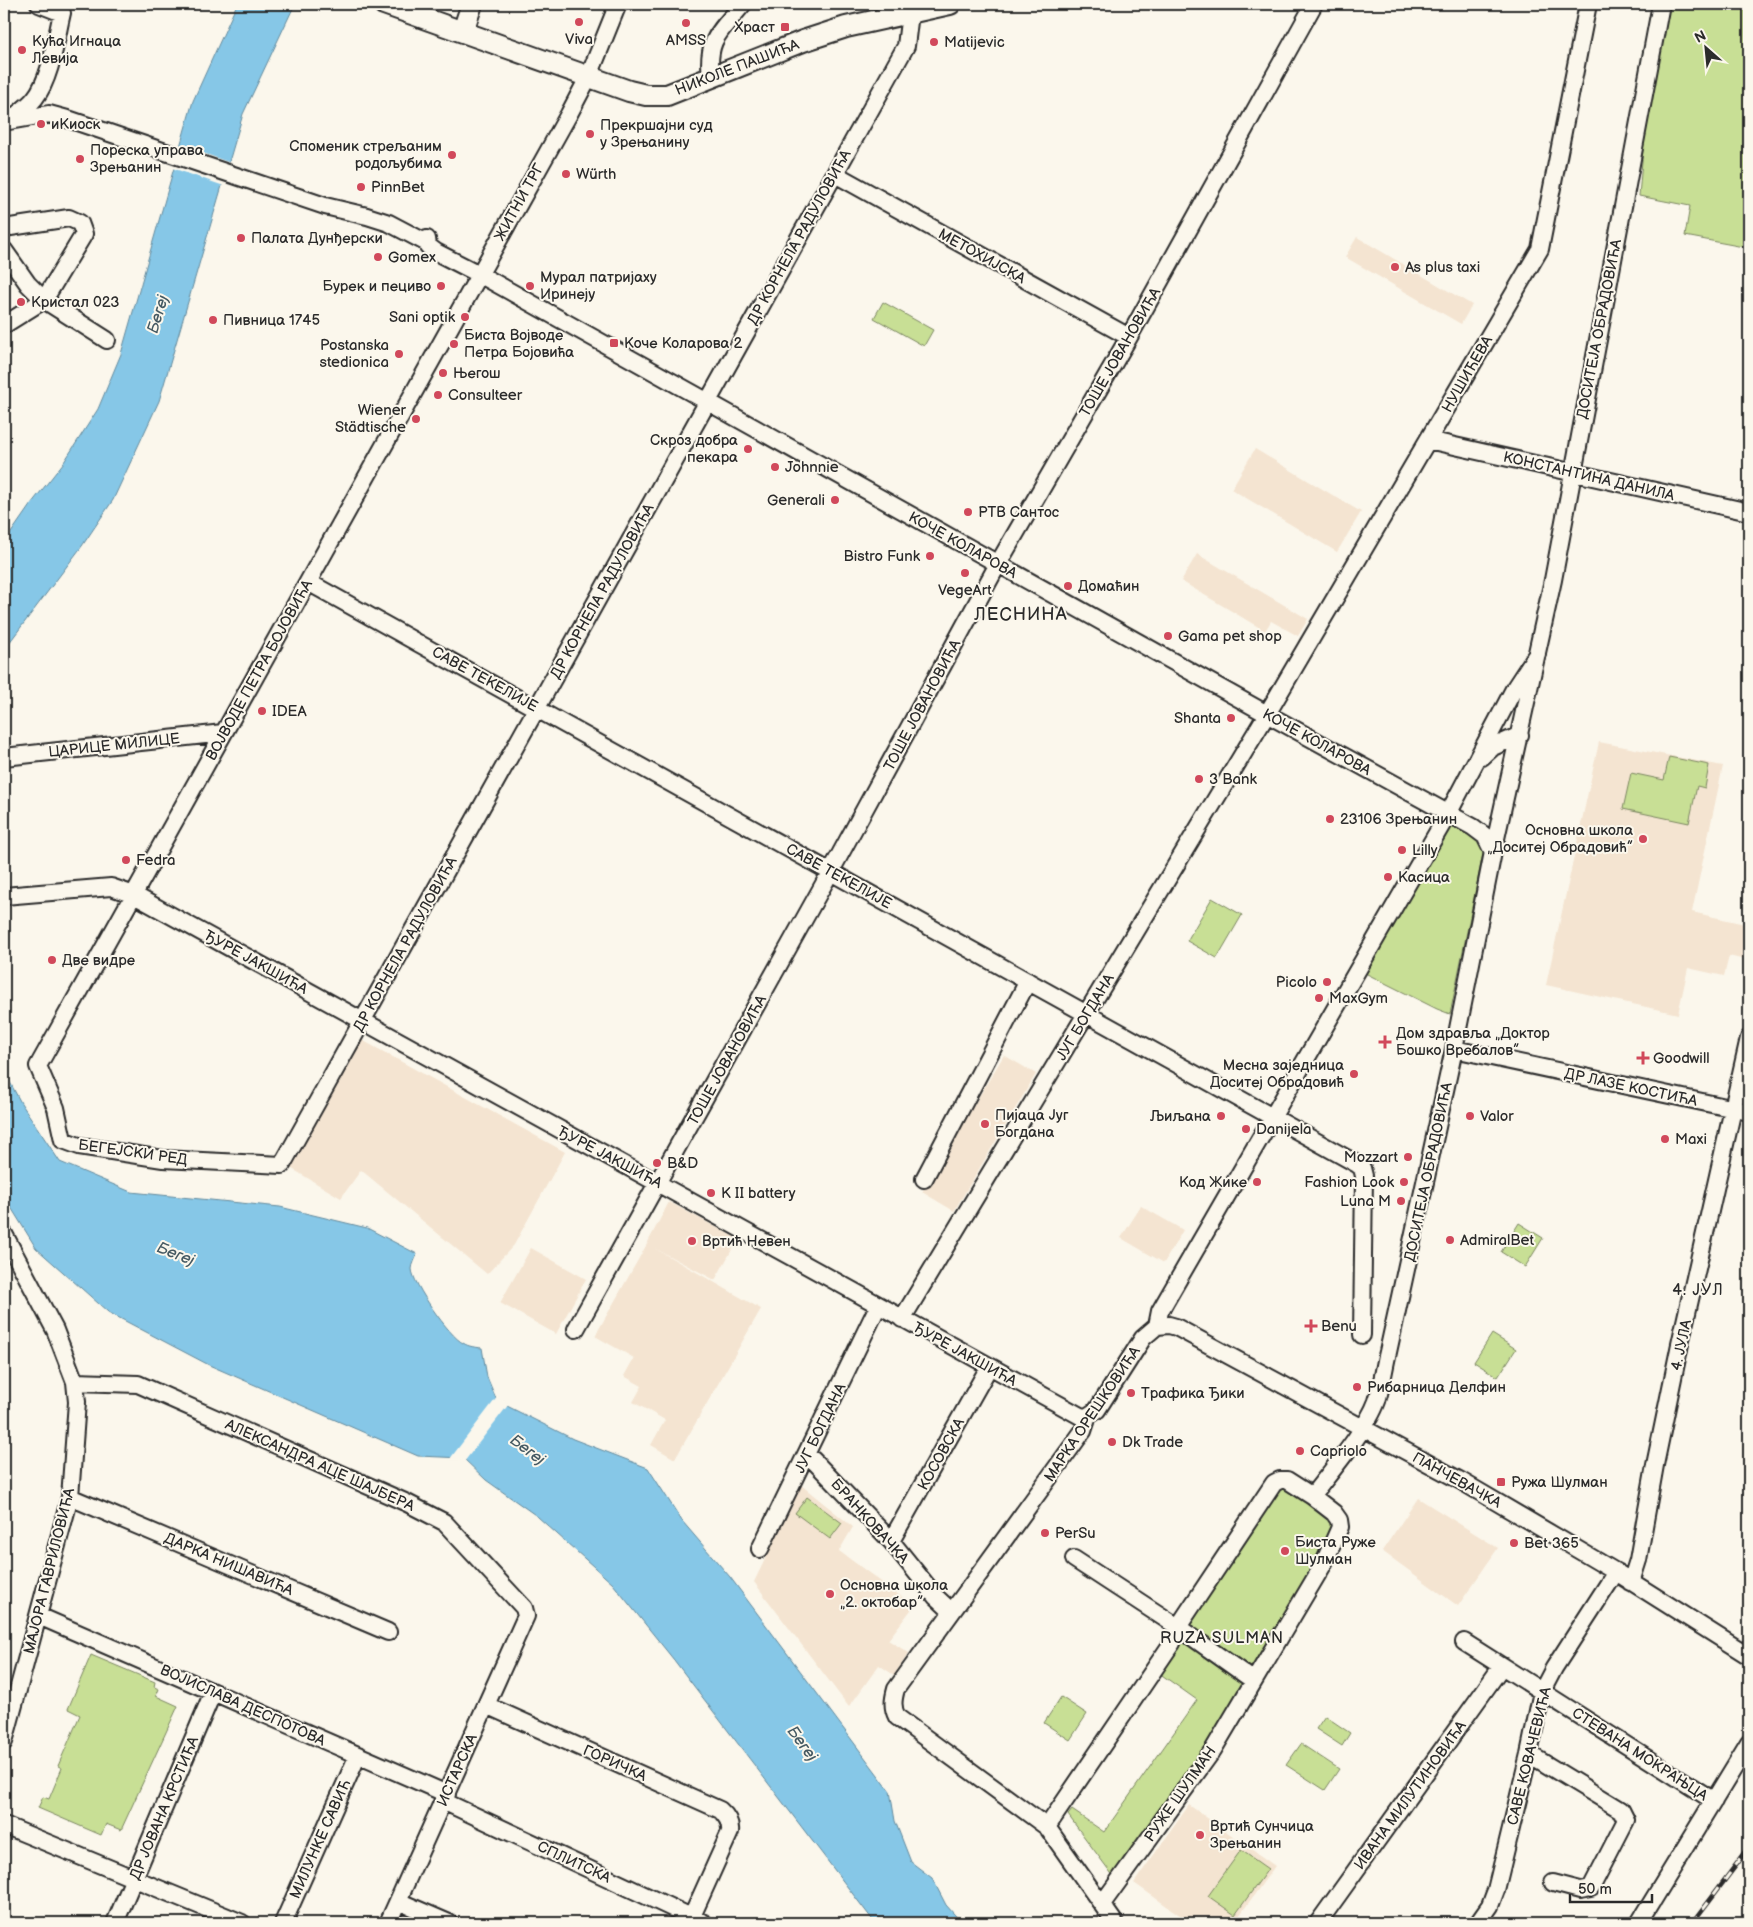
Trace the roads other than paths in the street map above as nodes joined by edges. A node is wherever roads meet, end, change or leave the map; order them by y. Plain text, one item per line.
1 (39, 4) edge
2 (384, 4) edge
3 (472, 4) edge
4 (618, 4) edge
5 (743, 4) edge
6 (950, 4) edge
7 (1314, 4) edge
8 (1588, 4) edge
9 (1661, 4) edge
10 (910, 13) junction
11 (463, 31) junction
12 (589, 76) junction
13 (711, 77) junction
14 (835, 174) junction
15 (4, 228) edge
16 (4, 250) edge
17 (480, 274) junction
18 (44, 300) junction
19 (4, 325) edge
20 (1129, 337) junction
21 (107, 340) dead end
22 (708, 402) junction
23 (1428, 440) junction
24 (1572, 473) junction
25 (1749, 512) edge
26 (998, 564) junction
27 (308, 582) junction
28 (1537, 654) junction
29 (537, 708) junction
30 (1267, 714) junction
31 (223, 733) junction
32 (1520, 735) junction
33 (4, 757) edge
34 (1474, 766) junction
35 (1448, 814) junction
36 (1493, 852) junction
37 (831, 871) junction
38 (134, 895) junction
39 (4, 896) edge
40 (1028, 981) junction
41 (1087, 1014) junction
42 (363, 1020) junction
43 (1749, 1038) edge
44 (1454, 1049) junction
45 (38, 1066) joint
46 (1742, 1110) edge
47 (1273, 1117) junction
48 (282, 1164) joint
49 (924, 1179) dead end
50 (658, 1183) junction
51 (4, 1234) edge
52 (878, 1306) junction
53 (902, 1319) junction
54 (1156, 1326) junction
55 (576, 1329) dead end
56 (1362, 1335) dead end
57 (989, 1367) junction
58 (75, 1382) junction
59 (1088, 1416) junction
60 (1362, 1428) junction
61 (806, 1456) junction
62 (1312, 1496) junction
63 (70, 1497) junction
64 (891, 1541) junction
65 (760, 1549) dead end
66 (1074, 1559) dead end
67 (1616, 1572) junction
68 (1631, 1582) junction
69 (951, 1611) junction
70 (39, 1616) junction
71 (526, 1616) joint
72 (1178, 1627) junction
73 (388, 1632) dead end
74 (1464, 1642) dead end
75 (1749, 1656) edge
76 (1502, 1666) junction
77 (1254, 1682) junction
78 (213, 1692) junction
79 (1542, 1692) junction
80 (486, 1705) junction
81 (4, 1742) edge
82 (1749, 1743) edge
83 (1530, 1754) junction
84 (358, 1755) junction
85 (445, 1797) junction
86 (1714, 1801) junction
87 (4, 1825) edge
88 (1046, 1827) junction
89 (134, 1878) junction
90 (1553, 1883) dead end
91 (398, 1901) junction
92 (1102, 1904) junction
93 (695, 1921) edge
94 (115, 1923) edge
95 (242, 1923) edge
96 (282, 1923) edge
97 (388, 1923) edge
98 (448, 1923) edge
99 (1115, 1923) edge
100 (1318, 1923) edge
101 (1478, 1923) edge
102 (1639, 1923) edge

1 - 17 street
2 - 11 main road, НИКОЛЕ ПАШИЋА
3 - 11 main road
4 - 12 street, ЖИТНИ ТРГ
5 - 13 street
6 - 10 main road, НИКОЛЕ ПАШИЋА
7 - 20 street, ТОШЕ ЈОВАНОВИЋА
8 - 23 street, НУШИЋЕВА
9 - 24 street, ДОСИТЕЈА ОБРАДОВИЋА
10 - 13 main road, НИКОЛЕ ПАШИЋА
10 - 14 street, ДР КОРНЕЛА РАДУЛОВИЋА
11 - 12 main road, НИКОЛЕ ПАШИЋА
12 - 13 main road, НИКОЛЕ ПАШИЋА
12 - 17 street, ЖИТНИ ТРГ
14 - 20 street, МЕТОХИЈСКА
14 - 22 street, ДР КОРНЕЛА РАДУЛОВИЋА
15 - 18 street
16 - 18 street
17 - 22 street, КОЧЕ КОЛАРОВА
17 - 27 street, ВОЈВОДЕ ПЕТРА БОЈОВИЋА
18 - 19 street
18 - 21 street
20 - 26 street, ТОШЕ ЈОВАНОВИЋА
22 - 26 street, КОЧЕ КОЛАРОВА
22 - 29 street, ДР КОРНЕЛА РАДУЛОВИЋА
23 - 24 street, КОНСТАНТИНА ДАНИЛА
23 - 30 street, НУШИЋЕВА
24 - 25 street, КОНСТАНТИНА ДАНИЛА
24 - 28 street, ДОСИТЕЈА ОБРАДОВИЋА
26 - 30 street, КОЧЕ КОЛАРОВА
26 - 37 street, ТОШЕ ЈОВАНОВИЋА
27 - 29 street, САВЕ ТЕКЕЛИЈЕ
27 - 31 street, ВОЈВОДЕ ПЕТРА БОЈОВИЋА
28 - 32 street, ДОСИТЕЈА ОБРАДОВИЋА
28 - 34 street, ДОСИТЕЈА ОБРАДОВИЋА
29 - 37 street, САВЕ ТЕКЕЛИЈЕ
29 - 42 street, ДР КОРНЕЛА РАДУЛОВИЋА
30 - 35 street, КОЧЕ КОЛАРОВА
30 - 41 street, ЈУГ БОГДАНА
31 - 33 street, ЦАРИЦЕ МИЛИЦЕ
31 - 38 street, ВОЈВОДЕ ПЕТРА БОЈОВИЋА
32 - 34 street
32 - 36 street, ДОСИТЕЈА ОБРАДОВИЋА
34 - 35 street
35 - 36 street, КОЧЕ КОЛАРОВА
35 - 47 street
36 - 44 street, ДОСИТЕЈА ОБРАДОВИЋА
37 - 40 street, САВЕ ТЕКЕЛИЈЕ
37 - 50 street, ТОШЕ ЈОВАНОВИЋА
38 - 39 street, ЂУРЕ ЈАКШИЋА
38 - 42 street, ЂУРЕ ЈАКШИЋА
38 - 45 street, ВОЈВОДЕ ПЕТРА БОЈОВИЋА
40 - 41 street, САВЕ ТЕКЕЛИЈЕ
40 - 49 street
41 - 47 street, САВЕ ТЕКЕЛИЈЕ
41 - 53 street, ЈУГ БОГДАНА
42 - 48 street, ДР КОРНЕЛА РАДУЛОВИЋА
42 - 50 street, ЂУРЕ ЈАКШИЋА
43 - 46 street, 4. ЈУЛА
44 - 46 street, ДР ЛАЗЕ КОСТИЋА
44 - 60 street, ДОСИТЕЈА ОБРАДОВИЋА
45 - 48 street, БЕГЕЈСКИ РЕД
46 - 68 street, 4. ЈУЛА
47 - 54 street, МАРКА ОРЕШКОВИЋА
47 - 56 street, САВЕ ТЕКЕЛИЈЕ
50 - 52 street, ЂУРЕ ЈАКШИЋА
50 - 55 street, ТОШЕ ЈОВАНОВИЋА
51 - 58 street, МАЈОРА ГАВРИЛОВИЋА
52 - 53 street, ЂУРЕ ЈАКШИЋА
52 - 61 street, ЈУГ БОГДАНА
53 - 57 street, ЂУРЕ ЈАКШИЋА
54 - 59 street, МАРКА ОРЕШКОВИЋА
54 - 60 street, ПАНЧЕВАЧКА
57 - 59 street, ЂУРЕ ЈАКШИЋА
57 - 64 street, КОСОВСКА
58 - 63 street, МАЈОРА ГАВРИЛОВИЋА
58 - 71 street, АЛЕКСАНДРА АЦЕ ШАЈБЕРА
59 - 69 street, МАРКА ОРЕШКОВИЋА
60 - 62 street
60 - 67 street, ПАНЧЕВАЧКА
61 - 64 street, БРАНКОВАЧКА
61 - 65 street, ЈУГ БОГДАНА
62 - 72 street, РУЖЕ ШУЛМАН
62 - 77 street, РУЖЕ ШУЛМАН
63 - 70 street, МАЈОРА ГАВРИЛОВИЋА
63 - 73 street, ДАРКА НИШАВИЋА
64 - 69 street, БРАНКОВАЧКА
66 - 72 street
67 - 68 street, ПАНЧЕВАЧКА
67 - 79 street, САВЕ КОВАЧЕВИЋА
68 - 75 street, ПАНЧЕВАЧКА
69 - 88 street, МАРКА ОРЕШКОВИЋА
70 - 78 street, ВОЈИСЛАВА ДЕСПОТОВА
70 - 81 street, МАЈОРА ГАВРИЛОВИЋА
71 - 80 street, ИСТАРСКА
72 - 77 street
72 - 88 street, РУЖЕ ШУЛМАН
74 - 76 street, СТЕВАНА МОКРАЊЦА
76 - 79 street, СТЕВАНА МОКРАЊЦА
76 - 100 street, ИВАНА МИЛУТИНОВИЋА
77 - 92 street, РУЖЕ ШУЛМАН
78 - 84 street, ВОЈИСЛАВА ДЕСПОТОВА
78 - 89 street, ДР ЈОВАНА КРСТИЋА
79 - 83 street, САВЕ КОВАЧЕВИЋА
79 - 86 street, СТЕВАНА МОКРАЊЦА
80 - 85 street, ИСТАРСКА
80 - 93 street, ГОРИЧКА
82 - 86 street
83 - 90 street
83 - 101 street, САВЕ КОВАЧЕВИЋА
84 - 85 street, ВОЈИСЛАВА ДЕСПОТОВА
84 - 96 street, МИЛУНКЕ САВИЋ
85 - 91 street, ИСТАРСКА
85 - 93 street, СПЛИТСКА
86 - 102 street
87 - 89 street
88 - 92 street
89 - 94 street, ДР ЈОВАНА КРСТИЋА
89 - 95 street
91 - 97 street, ИСТАРСКА
91 - 98 street
92 - 99 street

